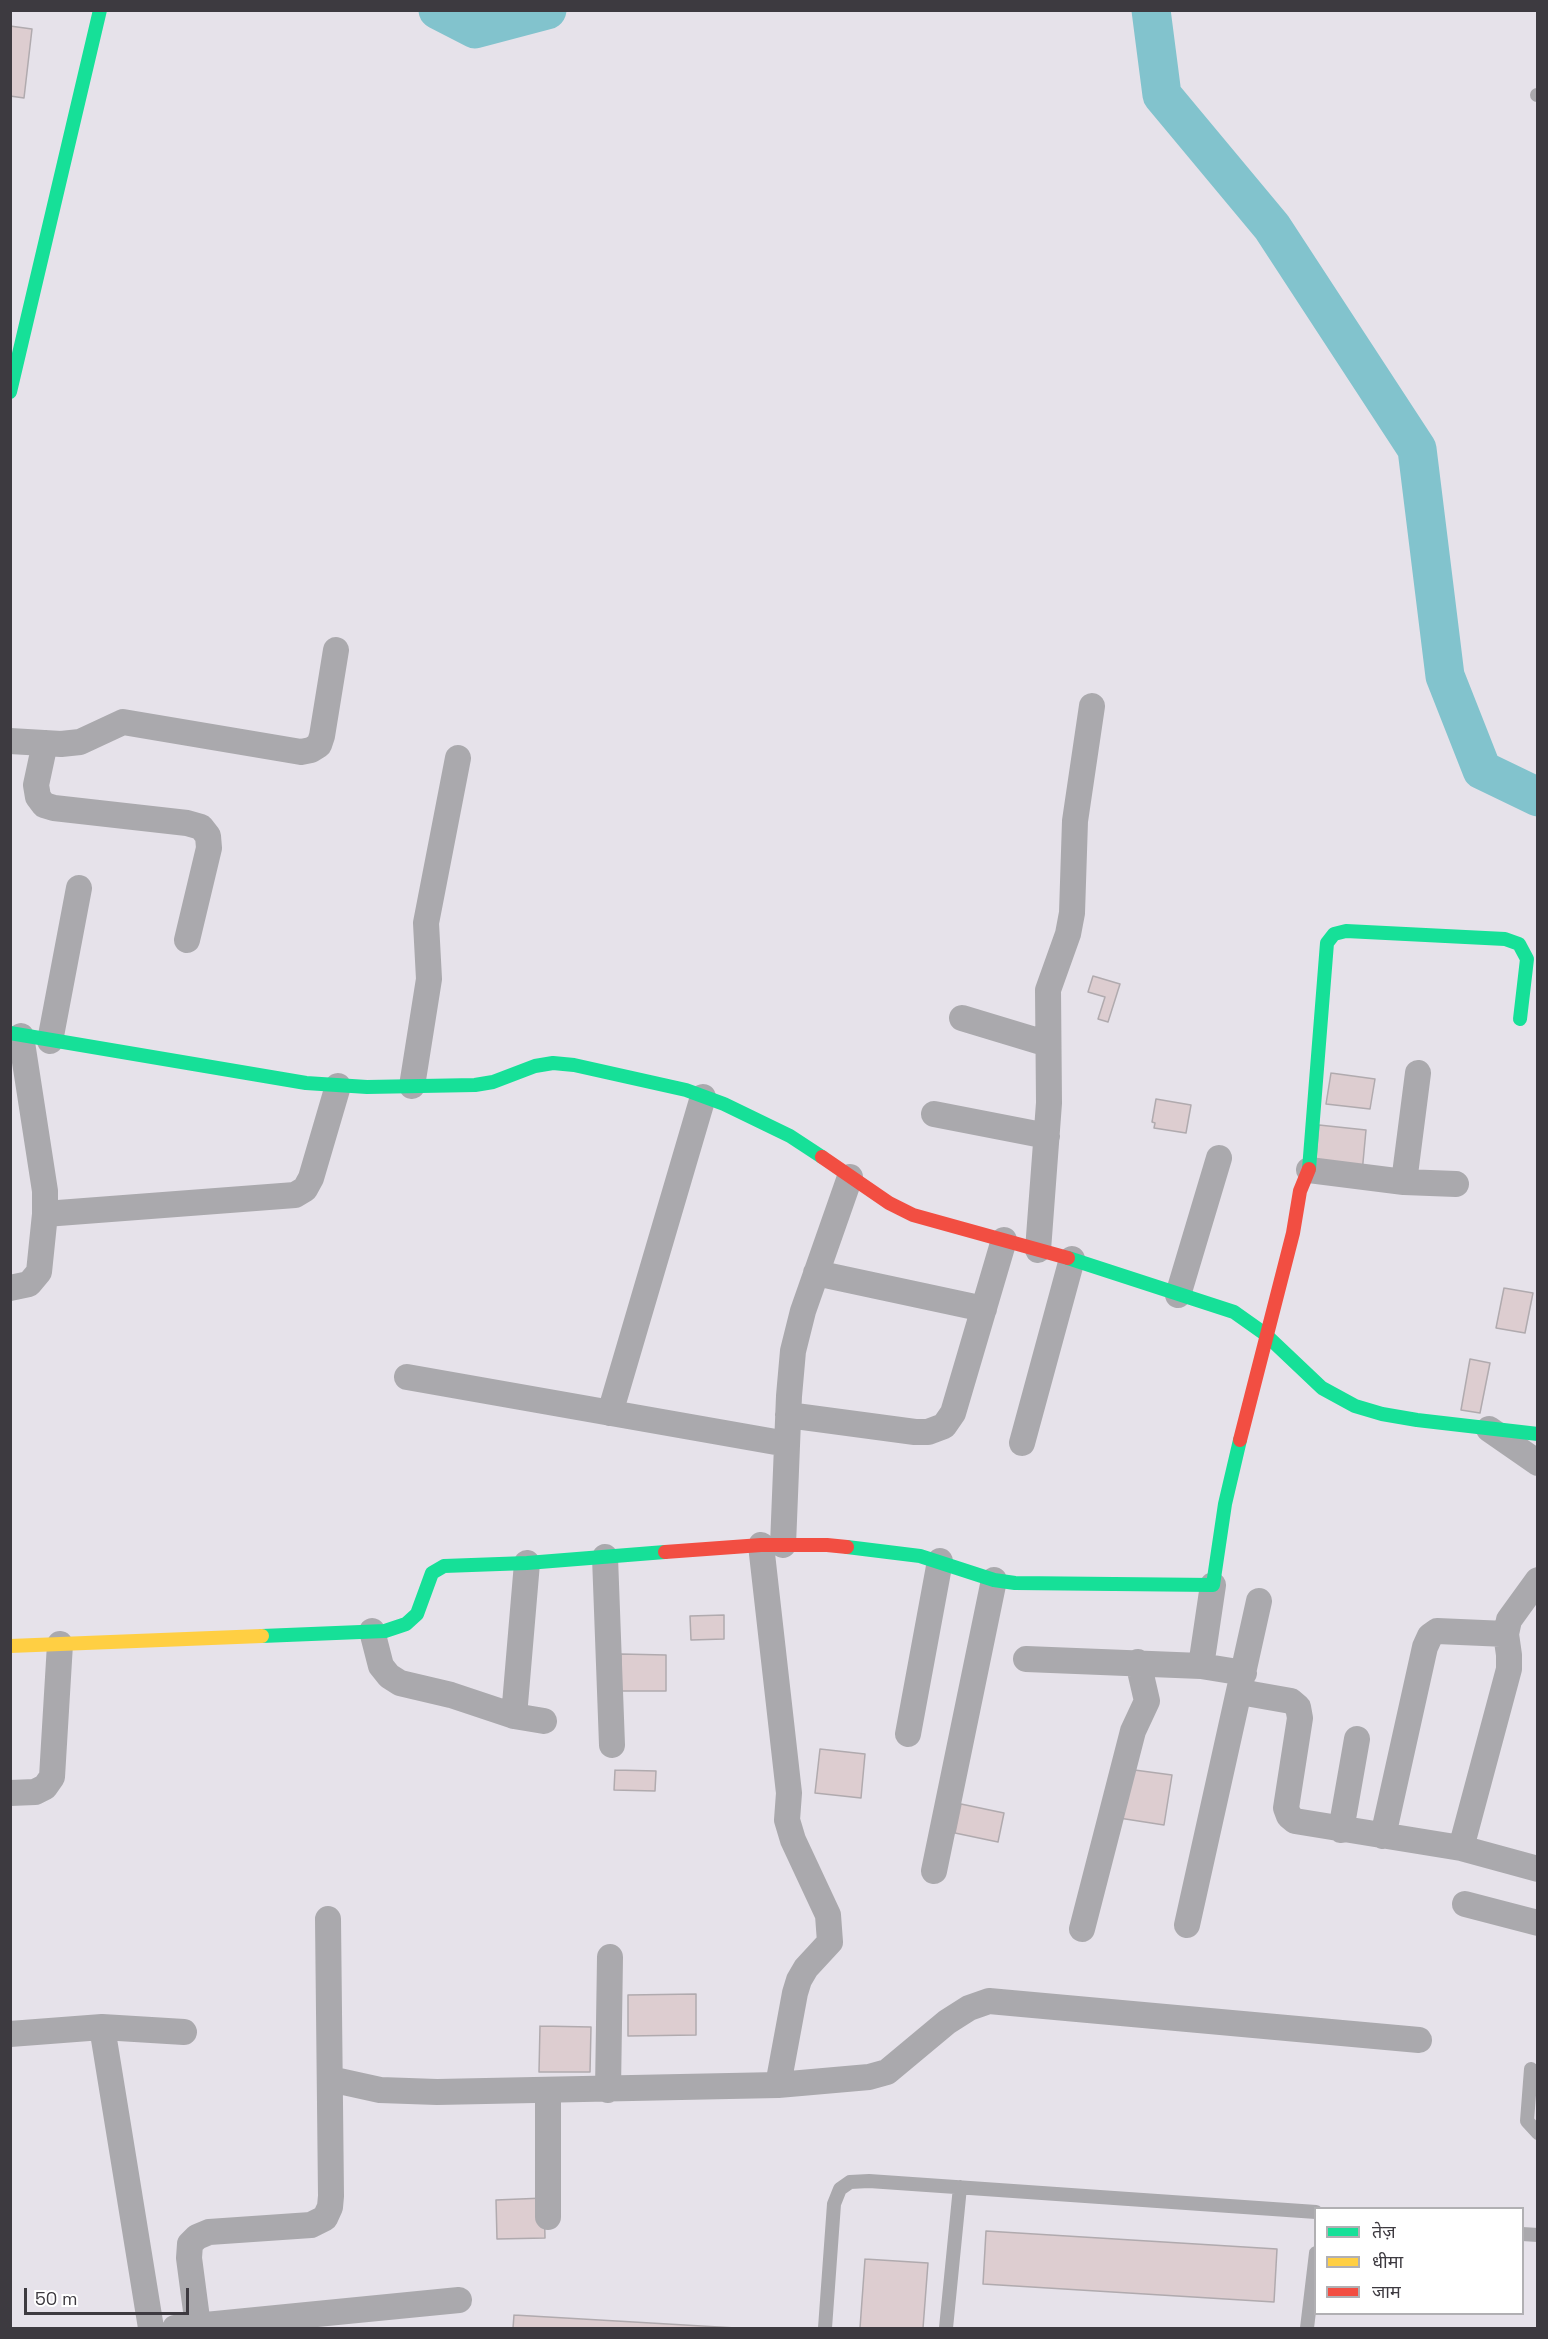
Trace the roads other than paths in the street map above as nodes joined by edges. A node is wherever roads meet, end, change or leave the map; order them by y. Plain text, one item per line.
1 (100, 10) edge
2 (10, 392) edge
3 (336, 650) dead end
4 (1092, 706) dead end
5 (10, 741) edge
6 (45, 743) junction
7 (458, 758) dead end
8 (79, 888) dead end
9 (187, 940) dead end
10 (963, 1018) dead end
11 (1520, 1019) dead end
12 (16, 1035) edge
13 (50, 1041) junction
14 (1048, 1044) junction
15 (1418, 1073) dead end
16 (338, 1086) junction
17 (412, 1086) junction
18 (703, 1097) junction
19 (934, 1114) dead end
20 (1047, 1136) junction
21 (1219, 1158) dead end
22 (1309, 1170) junction
23 (850, 1177) junction
24 (1404, 1182) junction
25 (1456, 1184) dead end
26 (45, 1214) junction
27 (1004, 1240) junction
28 (1038, 1250) junction
29 (1072, 1259) junction
30 (816, 1273) junction
31 (10, 1288) edge
32 (1178, 1294) junction
33 (984, 1309) junction
34 (1265, 1334) junction
35 (407, 1377) dead end
36 (610, 1413) junction
37 (788, 1414) junction
38 (1489, 1429) junction
39 (1538, 1434) edge
40 (1022, 1443) dead end
41 (787, 1444) junction
42 (1538, 1463) edge
43 (772, 1545) junction
44 (605, 1557) junction
45 (940, 1561) junction
46 (527, 1563) junction
47 (994, 1580) junction
48 (1538, 1580) edge
49 (1213, 1586) junction
50 (1258, 1602) dead end
51 (372, 1631) junction
52 (1506, 1634) junction
53 (60, 1644) junction
54 (10, 1646) edge
55 (1026, 1659) dead end
56 (1138, 1662) junction
57 (1201, 1666) junction
58 (1242, 1683) junction
59 (514, 1716) junction
60 (544, 1721) dead end
61 (908, 1734) dead end
62 (1357, 1739) dead end
63 (612, 1745) dead end
64 (10, 1793) edge
65 (1341, 1830) junction
66 (1383, 1836) junction
67 (1461, 1848) junction
68 (1538, 1869) edge
69 (934, 1871) dead end
70 (1465, 1904) dead end
71 (328, 1919) dead end
72 (1538, 1923) edge
73 (1187, 1925) dead end
74 (1082, 1929) dead end
75 (610, 1957) dead end
76 (102, 2027) junction
77 (184, 2032) dead end
78 (10, 2034) edge
79 (1419, 2040) dead end
80 (1531, 2069) dead end
81 (330, 2079) junction
82 (778, 2085) junction
83 (608, 2090) junction
84 (548, 2091) junction
85 (1538, 2133) edge
86 (960, 2187) junction
87 (1314, 2212) edge
88 (548, 2217) dead end
89 (1314, 2270) edge
90 (459, 2300) dead end
91 (187, 2327) edge
92 (151, 2328) edge
93 (825, 2328) edge
94 (946, 2328) edge
95 (1307, 2328) edge

1 - 2 street
3 - 6 street
4 - 14 street
5 - 6 street
6 - 9 street
7 - 17 street
8 - 13 street
10 - 14 street
11 - 22 street
12 - 13 street
12 - 26 street
13 - 16 street
14 - 20 street
15 - 24 street
16 - 17 street
16 - 26 street
17 - 18 street
18 - 23 street
18 - 36 street
19 - 20 street
20 - 28 street
21 - 32 street
22 - 24 street
22 - 34 street
23 - 27 street
23 - 30 street
24 - 25 street
26 - 31 street
27 - 28 street
27 - 33 street
28 - 29 street
29 - 32 street
29 - 40 street
30 - 33 street
30 - 37 street
32 - 34 street
33 - 37 street
34 - 38 street
34 - 49 street
35 - 36 street
36 - 41 street
37 - 41 street
38 - 39 street
38 - 42 street
41 - 43 street
43 - 44 street
43 - 45 street
43 - 82 street
44 - 46 street
44 - 63 street
45 - 47 street
45 - 61 street
46 - 51 street
46 - 59 street
47 - 49 street
47 - 69 street
48 - 52 street
49 - 57 street
50 - 58 street
51 - 53 street
51 - 59 street
52 - 66 street
52 - 67 street
53 - 54 street
53 - 64 street
55 - 56 street
56 - 57 street
56 - 74 street
57 - 58 street
58 - 65 street
58 - 73 street
59 - 60 street
62 - 65 street
65 - 66 street
66 - 67 street
67 - 68 street
70 - 72 street
71 - 81 street
75 - 83 street
76 - 77 street
76 - 78 street
76 - 92 street
79 - 82 street
80 - 85 lane
81 - 84 street
81 - 91 street
82 - 83 street
83 - 84 street
84 - 88 street
86 - 87 lane
86 - 93 lane
86 - 94 lane
89 - 95 lane
90 - 91 street

